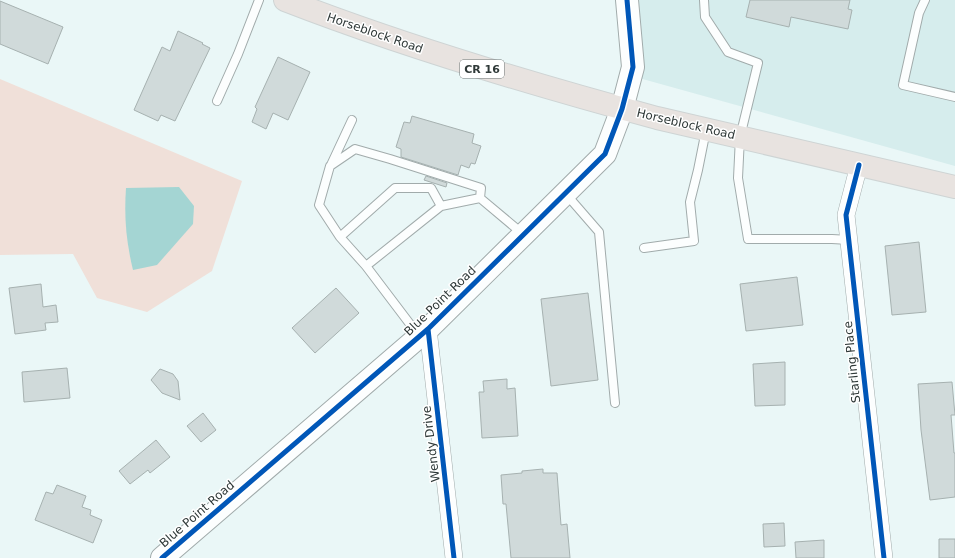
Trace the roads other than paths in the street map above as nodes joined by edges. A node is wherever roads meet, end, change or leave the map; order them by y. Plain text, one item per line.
1 (259, 0) edge
2 (285, 0) edge
3 (627, 0) edge
4 (704, 0) edge
5 (925, 0) edge
6 (955, 97) edge
7 (217, 101) dead end
8 (622, 109) junction
9 (352, 120) dead end
10 (706, 129) junction
11 (740, 137) junction
12 (859, 165) junction
13 (330, 166) junction
14 (955, 186) edge
15 (565, 194) junction
16 (480, 198) junction
17 (441, 206) junction
18 (524, 234) junction
19 (340, 237) junction
20 (849, 240) junction
21 (644, 248) dead end
22 (366, 266) junction
23 (423, 332) junction
24 (616, 402) dead end
25 (162, 558) edge
26 (454, 558) edge
27 (884, 558) edge

1 - 7 lane
2 - 8 main road, Horseblock Road / CR 16
3 - 8 street, Blue Point Road
4 - 11 lane
5 - 6 lane
8 - 10 main road, Horseblock Road / CR 16
8 - 15 street, Blue Point Road
9 - 13 lane
10 - 11 main road, Horseblock Road / CR 16
10 - 21 lane
11 - 12 main road, Horseblock Road / CR 16
11 - 20 lane
12 - 14 main road, Horseblock Road / CR 16
12 - 20 street, Starling Place
13 - 16 lane
13 - 19 lane
15 - 18 street, Blue Point Road
15 - 24 lane
16 - 17 lane
16 - 18 lane
17 - 19 lane
17 - 22 lane
18 - 23 street, Blue Point Road
19 - 22 lane
20 - 27 street, Starling Place
22 - 23 lane
23 - 25 street, Blue Point Road
23 - 26 street, Wendy Drive

